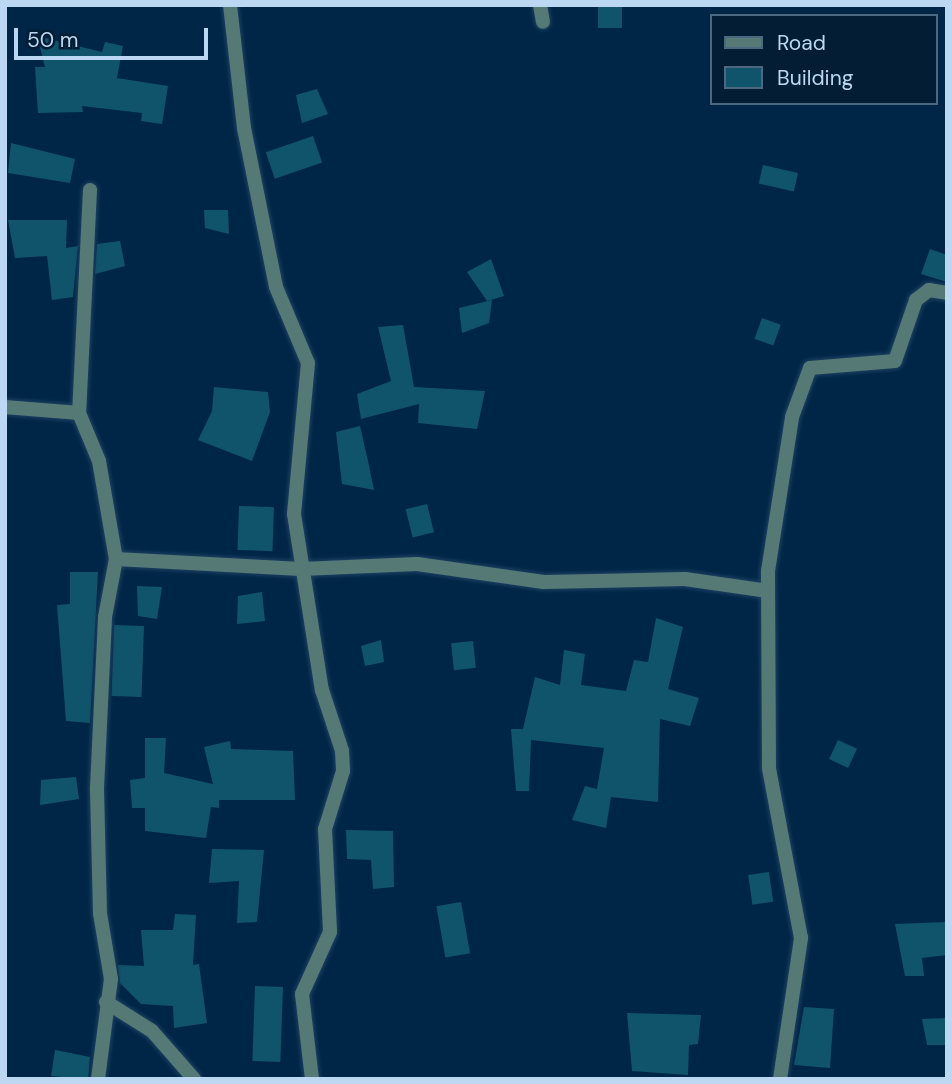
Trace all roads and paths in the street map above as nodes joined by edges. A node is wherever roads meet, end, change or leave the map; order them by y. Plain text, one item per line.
1 (230, 5) edge
2 (540, 5) edge
3 (543, 22) dead end
4 (90, 190) dead end
5 (947, 293) edge
6 (5, 407) edge
7 (79, 413) junction
8 (116, 559) junction
9 (302, 569) junction
10 (768, 592) junction
11 (106, 1002) junction
12 (98, 1079) edge
13 (194, 1079) edge
14 (312, 1079) edge
15 (780, 1079) edge

1 - 9 street
2 - 3 street
4 - 7 street
5 - 10 street
6 - 7 street
7 - 8 street
8 - 9 street
8 - 11 street
9 - 10 street
9 - 14 street
10 - 15 street
11 - 12 street
11 - 13 street

